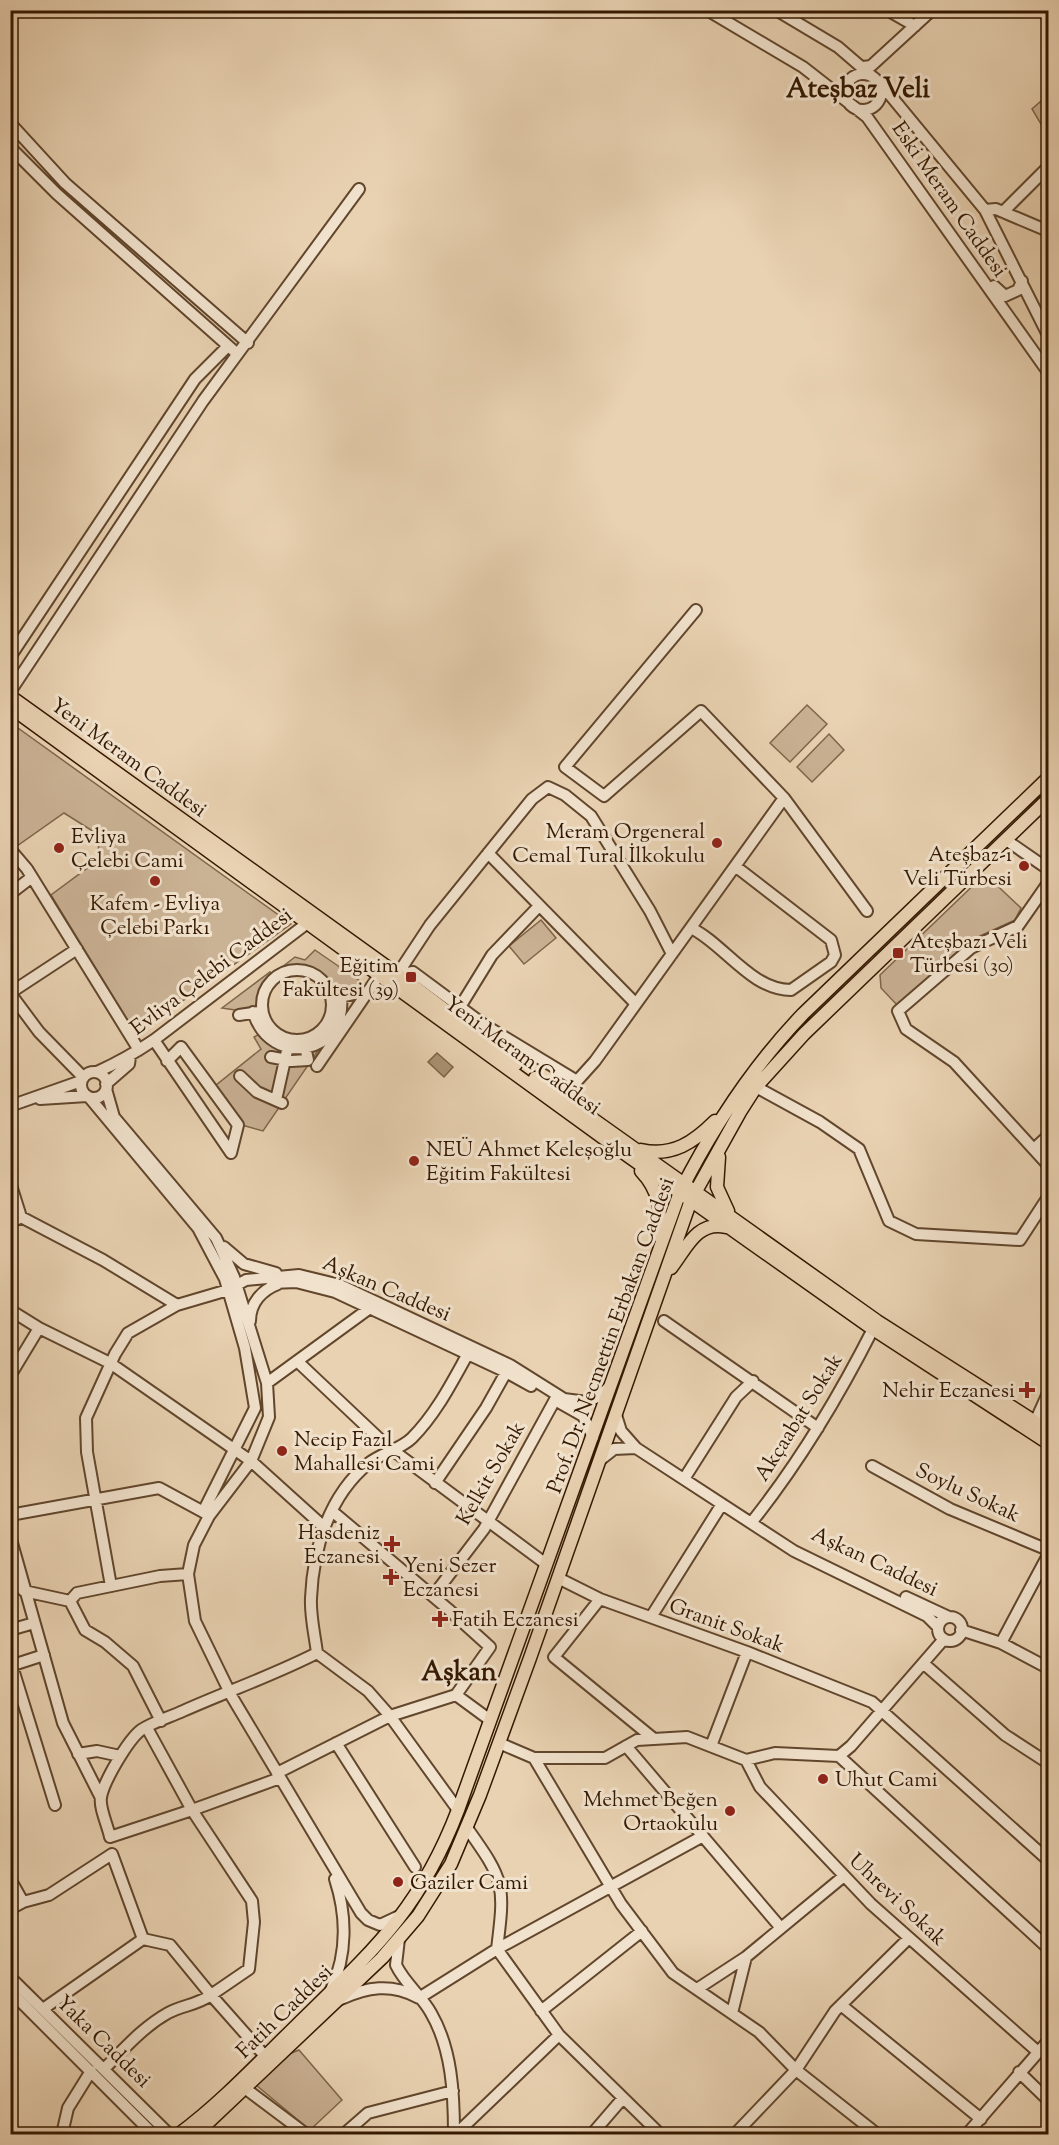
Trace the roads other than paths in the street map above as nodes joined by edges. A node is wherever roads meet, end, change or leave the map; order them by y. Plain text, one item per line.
1 (707, 10) edge
2 (776, 10) edge
3 (887, 10) edge
4 (932, 10) edge
5 (1042, 10) edge
6 (1048, 18) edge
7 (915, 26) junction
8 (863, 66) junction
9 (10, 123) edge
10 (10, 147) edge
11 (1048, 167) edge
12 (359, 189) dead end
13 (985, 210) junction
14 (1003, 212) junction
15 (939, 215) junction
16 (1048, 231) edge
17 (1022, 281) junction
18 (1048, 335) edge
19 (248, 343) junction
20 (228, 346) junction
21 (238, 355) junction
22 (1048, 372) edge
23 (696, 610) dead end
24 (10, 657) edge
25 (10, 694) edge
26 (10, 707) edge
27 (1048, 778) edge
28 (784, 798) junction
29 (1048, 799) edge
30 (1006, 840) junction
31 (10, 849) edge
32 (488, 853) junction
33 (735, 866) junction
34 (1048, 869) edge
35 (32, 877) junction
36 (1048, 882) edge
37 (10, 894) edge
38 (538, 906) junction
39 (867, 911) dead end
40 (312, 919) junction
41 (691, 928) junction
42 (77, 950) junction
43 (672, 954) junction
44 (380, 974) junction
45 (395, 979) junction
46 (10, 993) edge
47 (358, 993) dead end
48 (336, 997) junction
49 (636, 1004) junction
50 (460, 1007) junction
51 (258, 1012) junction
52 (239, 1015) dead end
53 (154, 1040) junction
54 (289, 1043) junction
55 (304, 1043) junction
56 (134, 1054) junction
57 (271, 1057) dead end
58 (167, 1060) junction
59 (285, 1060) junction
60 (316, 1066) dead end
61 (97, 1072) junction
62 (240, 1076) dead end
63 (82, 1079) junction
64 (106, 1087) junction
65 (756, 1087) junction
66 (88, 1096) junction
67 (37, 1098) junction
68 (10, 1106) edge
69 (726, 1109) junction
70 (1048, 1136) edge
71 (721, 1146) junction
72 (1034, 1149) junction
73 (631, 1152) junction
74 (1048, 1165) edge
75 (10, 1182) edge
76 (683, 1188) junction
77 (694, 1196) junction
78 (1048, 1197) edge
79 (21, 1217) junction
80 (10, 1223) edge
81 (734, 1224) junction
82 (216, 1238) junction
83 (660, 1250) junction
84 (664, 1276) junction
85 (284, 1278) junction
86 (232, 1288) junction
87 (177, 1305) junction
88 (374, 1305) junction
89 (10, 1310) edge
90 (664, 1321) dead end
91 (39, 1328) junction
92 (873, 1329) junction
93 (251, 1330) junction
94 (470, 1351) junction
95 (297, 1361) junction
96 (110, 1363) junction
97 (508, 1369) junction
98 (10, 1376) edge
99 (614, 1381) junction
100 (753, 1381) junction
101 (267, 1383) junction
102 (1048, 1393) edge
103 (555, 1398) junction
104 (616, 1415) junction
105 (1035, 1422) junction
106 (818, 1428) junction
107 (1048, 1431) edge
108 (593, 1438) junction
109 (1048, 1443) edge
110 (636, 1448) junction
111 (391, 1449) junction
112 (235, 1450) junction
113 (600, 1460) junction
114 (250, 1461) junction
115 (872, 1466) dead end
116 (684, 1479) junction
117 (435, 1483) junction
118 (96, 1500) junction
119 (722, 1504) junction
120 (332, 1511) junction
121 (206, 1514) junction
122 (10, 1515) edge
123 (487, 1522) junction
124 (751, 1523) junction
125 (324, 1527) junction
126 (10, 1536) edge
127 (783, 1541) junction
128 (1048, 1550) edge
129 (1048, 1555) edge
130 (546, 1564) junction
131 (188, 1574) junction
132 (10, 1577) edge
133 (558, 1578) junction
134 (111, 1586) junction
135 (24, 1591) junction
136 (433, 1596) junction
137 (600, 1599) junction
138 (70, 1601) junction
139 (651, 1617) junction
140 (949, 1617) junction
141 (34, 1623) junction
142 (938, 1627) junction
143 (10, 1630) edge
144 (961, 1630) junction
145 (944, 1639) junction
146 (1001, 1643) junction
147 (747, 1652) junction
148 (318, 1653) junction
149 (44, 1655) junction
150 (923, 1663) junction
151 (11, 1666) edge
152 (1048, 1668) edge
153 (229, 1690) junction
154 (456, 1695) junction
155 (882, 1710) junction
156 (390, 1716) junction
157 (490, 1720) junction
158 (161, 1721) junction
159 (147, 1728) junction
160 (654, 1739) junction
161 (336, 1743) junction
162 (499, 1743) junction
163 (626, 1746) junction
164 (711, 1746) junction
165 (78, 1754) junction
166 (120, 1756) junction
167 (839, 1756) junction
168 (534, 1758) junction
169 (747, 1760) junction
170 (1048, 1762) edge
171 (278, 1775) junction
172 (101, 1798) junction
173 (55, 1805) dead end
174 (192, 1810) junction
175 (458, 1810) junction
176 (467, 1828) junction
177 (703, 1836) junction
178 (110, 1837) junction
179 (112, 1854) junction
180 (1048, 1860) edge
181 (332, 1867) junction
182 (415, 1867) dead end
183 (844, 1876) junction
184 (10, 1879) edge
185 (611, 1888) junction
186 (23, 1902) junction
187 (10, 1909) edge
188 (413, 1912) junction
189 (781, 1928) junction
190 (642, 1931) junction
191 (909, 1938) junction
192 (143, 1939) junction
193 (399, 1939) junction
194 (1048, 1948) edge
195 (497, 1949) junction
196 (746, 1957) junction
197 (10, 1977) edge
198 (696, 1989) junction
199 (10, 1991) edge
200 (211, 1995) junction
201 (333, 1998) junction
202 (419, 1998) junction
203 (841, 2005) junction
204 (43, 2009) junction
205 (541, 2011) junction
206 (732, 2013) junction
207 (559, 2035) junction
208 (1048, 2041) edge
209 (1038, 2052) junction
210 (265, 2056) junction
211 (105, 2068) junction
212 (796, 2070) junction
213 (91, 2071) junction
214 (1019, 2072) junction
215 (246, 2089) junction
216 (453, 2091) junction
217 (623, 2098) junction
218 (1048, 2100) edge
219 (975, 2129) edge
220 (62, 2134) edge
221 (153, 2134) edge
222 (169, 2134) edge
223 (179, 2134) edge
224 (196, 2134) edge
225 (306, 2134) edge
226 (344, 2134) edge
227 (455, 2134) edge
228 (592, 2134) edge
229 (660, 2134) edge
230 (735, 2134) edge
231 (877, 2134) edge

1 - 15 street, Eski Meram Caddesi
2 - 8 street, Eski Meram Caddesi
3 - 7 street
4 - 7 street
5 - 6 street
7 - 8 street
8 - 13 street, Eski Meram Caddesi
9 - 19 street
10 - 20 street
11 - 14 street
12 - 19 street
13 - 14 street
13 - 17 street, Eski Meram Caddesi
14 - 16 street
15 - 17 street
15 - 22 street, Eski Meram Caddesi
17 - 18 street, Eski Meram Caddesi
19 - 21 street
20 - 21 street
20 - 24 street
21 - 25 street
23 - 28 street
25 - 40 main road, Yeni Meram Caddesi
26 - 40 main road, Yeni Meram Caddesi
27 - 69 main road, Prof. Dr. Necmettin Erbakan Caddesi
28 - 33 street
28 - 39 street
29 - 30 main road, Prof. Dr. Necmettin Erbakan Caddesi
30 - 34 street
30 - 65 main road, Prof. Dr. Necmettin Erbakan Caddesi
31 - 35 street
32 - 38 street
32 - 43 street
32 - 45 street
33 - 41 street
33 - 41 street
35 - 37 street
35 - 42 street
36 - 72 street
38 - 49 street
38 - 50 street
40 - 44 main road, Yeni Meram Caddesi
40 - 45 main road, Yeni Meram Caddesi
40 - 53 street, Evliya Çelebi Caddesi
41 - 43 street
42 - 46 street
42 - 56 street
43 - 49 street
44 - 45 main road, Yeni Meram Caddesi
44 - 60 street
45 - 50 street
45 - 73 main road, Yeni Meram Caddesi
46 - 63 street
47 - 48 street
48 - 51 street
48 - 55 street
49 - 50 street
51 - 52 street
51 - 54 street
53 - 56 street, Evliya Çelebi Caddesi
53 - 58 street
54 - 55 street
54 - 59 street
55 - 59 street
56 - 61 street, Evliya Çelebi Caddesi
56 - 64 street, Evliya Çelebi Caddesi
57 - 59 street
58 - 58 street
59 - 62 street
61 - 63 street
61 - 64 street
63 - 66 street
63 - 67 street
64 - 66 street
64 - 82 street
65 - 71 main road, Prof. Dr. Necmettin Erbakan Caddesi
65 - 78 street
66 - 67 street
66 - 86 street
67 - 68 street
69 - 73 main road
69 - 76 main road, Prof. Dr. Necmettin Erbakan Caddesi
70 - 72 street
71 - 77 main road, Prof. Dr. Necmettin Erbakan Caddesi
71 - 81 main road
72 - 74 street
73 - 76 main road, Yeni Meram Caddesi
73 - 83 main road
75 - 79 street
76 - 77 main road, Yeni Meram Caddesi
76 - 83 main road, Prof. Dr. Necmettin Erbakan Caddesi
77 - 81 main road, Yeni Meram Caddesi
77 - 84 main road, Prof. Dr. Necmettin Erbakan Caddesi
79 - 80 street
79 - 87 street
81 - 84 main road
81 - 92 main road, Yeni Meram Caddesi
81 - 105 main road, Yeni Meram Caddesi
82 - 85 street
82 - 86 street
83 - 99 main road, Prof. Dr. Necmettin Erbakan Caddesi
84 - 104 main road, Prof. Dr. Necmettin Erbakan Caddesi
85 - 86 street, Aşkan Caddesi
85 - 88 street, Aşkan Caddesi
85 - 93 street
86 - 87 street, Aşkan Caddesi
86 - 93 street
86 - 112 street
87 - 96 street, Aşkan Caddesi
88 - 94 street, Aşkan Caddesi
88 - 95 street
89 - 91 street
90 - 100 street
91 - 96 street
91 - 98 street
92 - 106 street, Akçaabat Sokak
92 - 109 main road, Yeni Meram Caddesi
93 - 101 street
94 - 97 street, Aşkan Caddesi
94 - 111 street
95 - 101 street
95 - 111 street
96 - 112 street
96 - 118 street, Aşkan Caddesi
97 - 103 street, Aşkan Caddesi
97 - 117 street
99 - 103 street, Aşkan Caddesi
99 - 108 main road, Prof. Dr. Necmettin Erbakan Caddesi
100 - 106 street
100 - 116 street
101 - 114 street
102 - 105 street
103 - 108 street, Aşkan Caddesi
103 - 123 street, Kelkit Sokak
104 - 110 street
104 - 113 main road, Prof. Dr. Necmettin Erbakan Caddesi
105 - 107 main road, Yeni Meram Caddesi
106 - 124 street, Akçaabat Sokak
108 - 130 main road, Prof. Dr. Necmettin Erbakan Caddesi
110 - 113 street
110 - 116 street, Aşkan Caddesi
111 - 117 street
111 - 120 street
112 - 114 street
112 - 121 street
113 - 133 main road, Prof. Dr. Necmettin Erbakan Caddesi
114 - 121 street
114 - 125 street
115 - 128 street, Soylu Sokak
116 - 119 street, Aşkan Caddesi
117 - 123 street
118 - 121 street
118 - 122 street
118 - 134 street, Aşkan Caddesi
119 - 124 street, Aşkan Caddesi
119 - 139 street
120 - 125 street
120 - 136 street
121 - 131 street
123 - 130 street
123 - 136 street, Kelkit Sokak
124 - 127 street, Aşkan Caddesi
125 - 148 street
126 - 135 street
127 - 140 street, Aşkan Caddesi
127 - 142 street, Aşkan Caddesi
129 - 146 street
130 - 157 main road, Prof. Dr. Necmettin Erbakan Caddesi
131 - 134 street
131 - 153 street
132 - 135 street
133 - 137 street, Granit Sokak
133 - 162 main road, Prof. Dr. Necmettin Erbakan Caddesi
134 - 138 street
135 - 138 street
135 - 141 street
136 - 154 street
137 - 139 street, Granit Sokak
137 - 160 street
138 - 158 street
139 - 147 street, Granit Sokak
140 - 142 street
140 - 144 street
141 - 143 street
141 - 149 street
142 - 145 street
144 - 145 street
144 - 146 street
145 - 150 street
146 - 152 street
147 - 155 street, Granit Sokak
147 - 164 street
148 - 153 street
148 - 156 street
149 - 151 street
149 - 165 street
150 - 155 street
150 - 170 street
151 - 173 street
153 - 158 street
153 - 171 street
154 - 156 street
154 - 157 street
155 - 167 street
155 - 180 street, Granit Sokak
156 - 161 street
156 - 175 street
157 - 175 main road, Prof. Dr. Necmettin Erbakan Caddesi
158 - 159 street
159 - 166 street
159 - 174 street
160 - 163 street
160 - 164 street
161 - 171 street
161 - 182 street
162 - 168 street
162 - 176 main road, Prof. Dr. Necmettin Erbakan Caddesi
163 - 168 street
163 - 177 street
164 - 169 street
165 - 166 street
165 - 172 street
166 - 172 street
167 - 169 street
167 - 194 street
168 - 185 street
169 - 183 street, Uhrevi Sokak
171 - 174 street
171 - 181 street
172 - 178 street
174 - 178 street
174 - 200 street
175 - 188 main road, Prof. Dr. Necmettin Erbakan Caddesi
176 - 188 main road, Prof. Dr. Necmettin Erbakan Caddesi
176 - 195 street
177 - 185 street
177 - 189 street
178 - 179 street
179 - 186 street
179 - 192 street
181 - 188 street
181 - 201 street
183 - 189 street
183 - 191 street, Uhrevi Sokak
184 - 186 street
185 - 190 street
185 - 195 street
186 - 187 street
188 - 193 main road, Fatih Caddesi
188 - 201 main road, Fatih Caddesi
189 - 196 street
190 - 198 street
190 - 205 street
191 - 203 street
191 - 209 street, Uhrevi Sokak
192 - 200 street
192 - 204 street
193 - 201 main road, Fatih Caddesi
193 - 202 street
195 - 202 street
195 - 205 street
196 - 198 street
196 - 206 street
197 - 204 street, Yaka Caddesi
198 - 206 street
199 - 213 street, Yaka Caddesi
200 - 210 street
200 - 211 street
201 - 202 street
201 - 210 main road, Fatih Caddesi
201 - 215 main road, Fatih Caddesi
202 - 216 street
203 - 212 street
203 - 219 street
204 - 211 street, Yaka Caddesi
205 - 207 street
206 - 212 street
207 - 217 street
207 - 227 street
208 - 209 street
209 - 214 street
210 - 223 main road, Fatih Caddesi
211 - 222 street, Yaka Caddesi
212 - 230 street
212 - 231 street
213 - 220 street
213 - 221 street, Yaka Caddesi
214 - 218 street
214 - 219 street
215 - 224 main road, Fatih Caddesi
215 - 225 street
216 - 226 street
216 - 227 street
217 - 228 street
217 - 229 street

